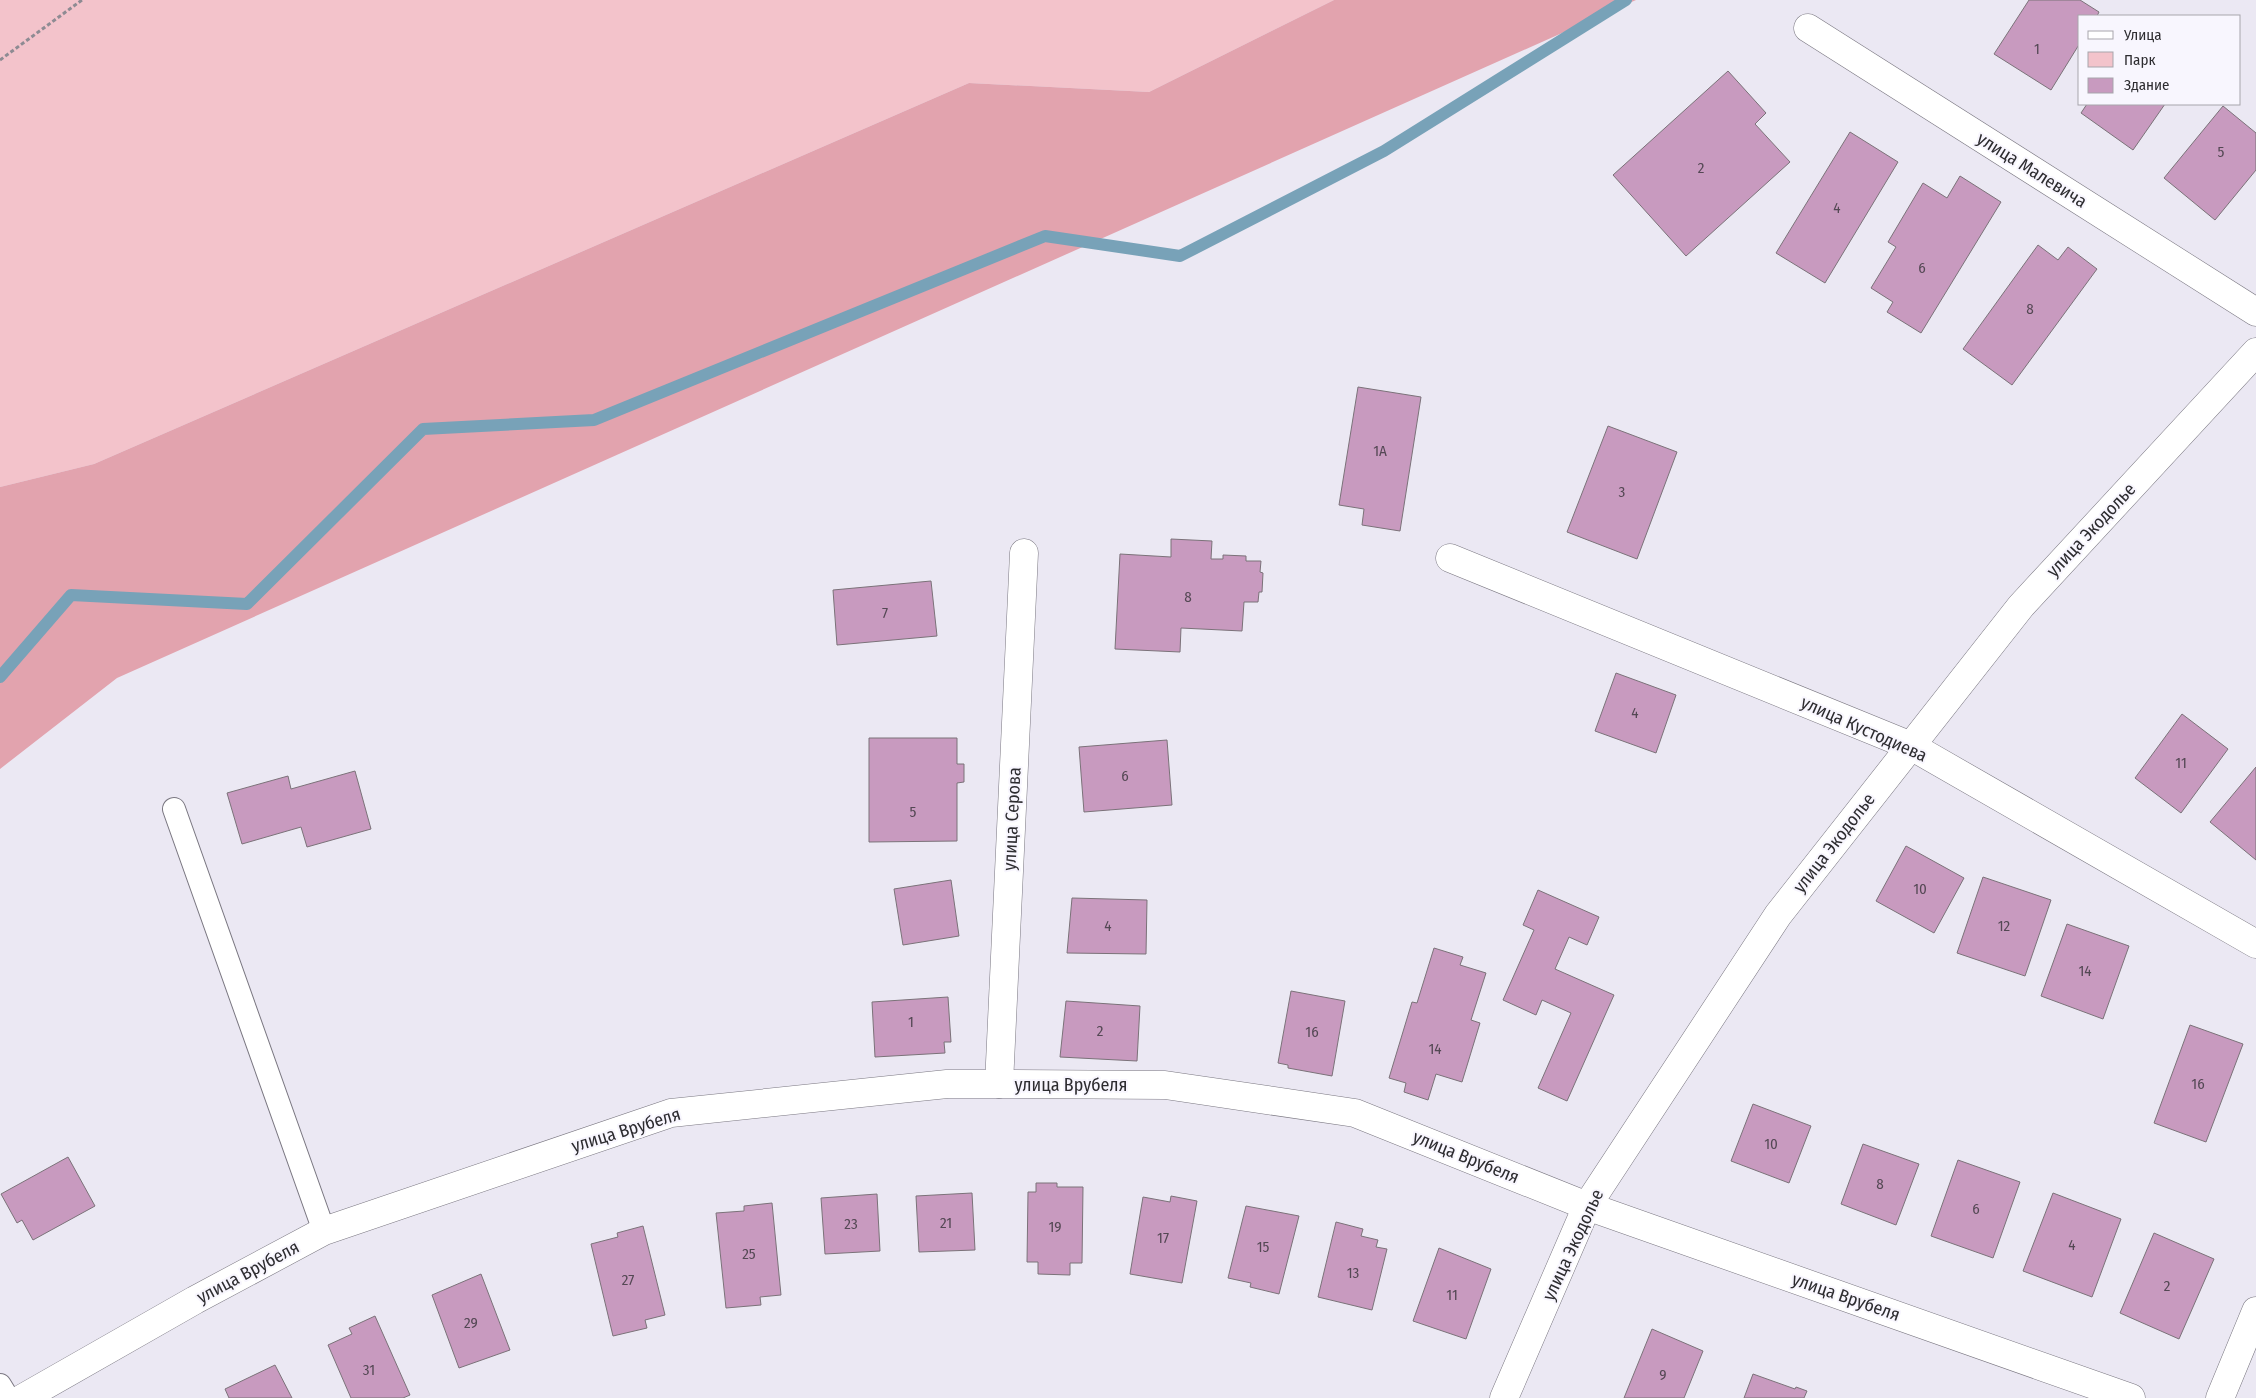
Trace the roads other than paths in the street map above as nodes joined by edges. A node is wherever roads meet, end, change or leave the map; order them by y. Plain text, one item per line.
1 (1808, 28) dead end
2 (2256, 312) edge
3 (2256, 352) edge
4 (1024, 553) dead end
5 (1450, 558) dead end
6 (1911, 746) junction
7 (174, 809) dead end
8 (2256, 944) edge
9 (999, 1084) junction
10 (1587, 1206) junction
11 (324, 1230) junction
12 (2256, 1311) edge
13 (0, 1385) edge
14 (8, 1398) edge
15 (24, 1398) edge
16 (1504, 1398) edge
17 (2131, 1398) edge
18 (2220, 1398) edge

1 - 2 street, улица Малевича
3 - 6 street, улица Экодолье
4 - 9 street, улица Серова
5 - 6 street, улица Кустодиева
6 - 8 street, улица Кустодиева
6 - 10 street, улица Экодолье
7 - 11 lane
9 - 10 street, улица Врубеля
9 - 11 street, улица Врубеля
10 - 16 street, улица Экодолье
10 - 17 street, улица Врубеля
11 - 15 street, улица Врубеля
12 - 18 street
13 - 14 lane

